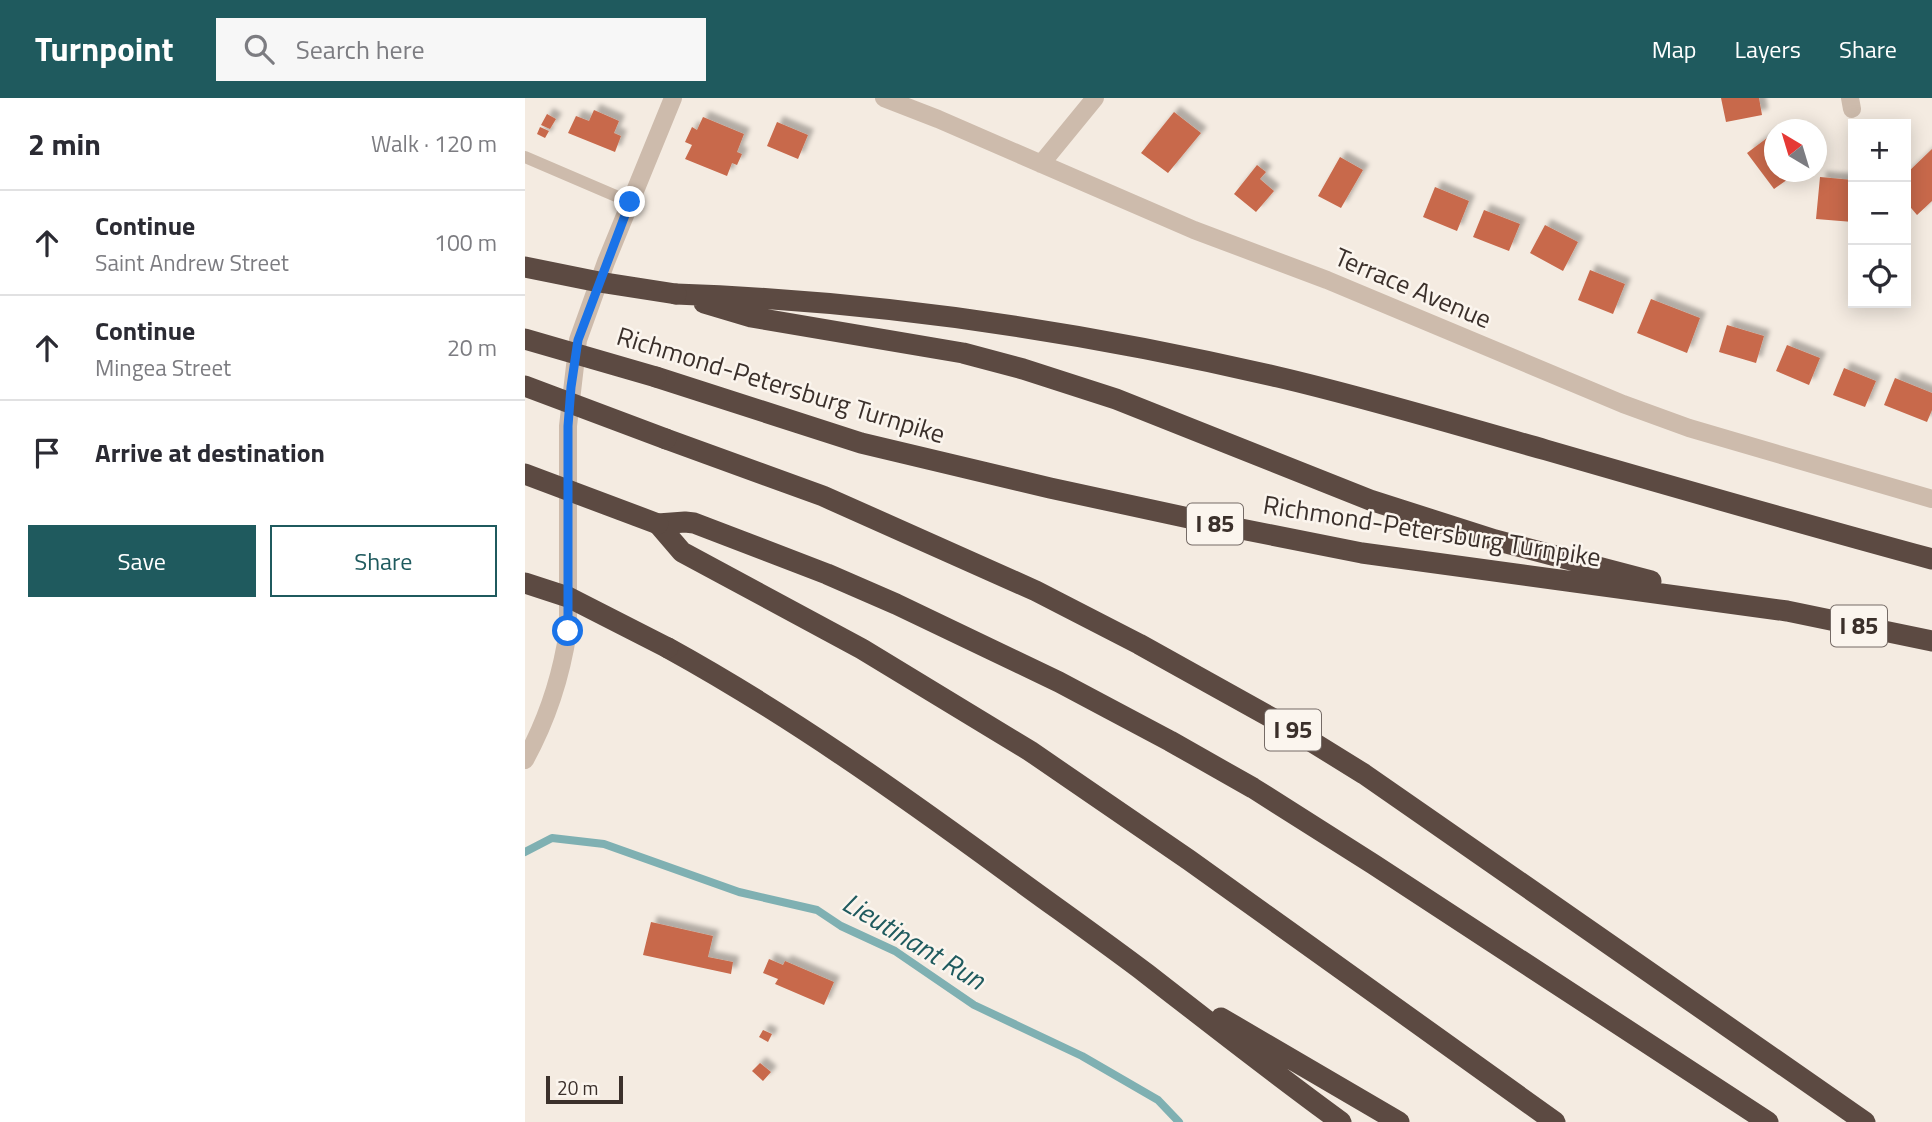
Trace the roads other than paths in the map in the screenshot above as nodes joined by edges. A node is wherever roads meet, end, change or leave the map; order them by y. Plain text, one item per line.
1 (673, 98) edge
2 (884, 98) edge
3 (1094, 98) edge
4 (525, 157) edge
5 (1041, 164) junction
6 (630, 202) junction
7 (525, 267) edge
8 (676, 294) junction
9 (525, 339) edge
10 (525, 386) edge
11 (525, 474) edge
12 (1932, 499) edge
13 (658, 524) junction
14 (1932, 559) edge
15 (525, 583) edge
16 (1787, 611) junction
17 (1932, 641) edge
18 (532, 734) edge
19 (525, 760) edge
20 (1144, 972) junction
21 (1341, 1122) edge
22 (1399, 1122) edge
23 (1555, 1122) edge
24 (1768, 1122) edge
25 (1865, 1122) edge

1 - 6 street
2 - 5 street, Terrace Avenue
3 - 5 street
4 - 6 lane
5 - 12 street, Terrace Avenue
6 - 18 street
7 - 8 highway, bridge
8 - 14 highway
8 - 16 highway
9 - 16 highway, Richmond-Petersburg Turnpike / I 85, bridge
10 - 25 highway, I 95, bridge
11 - 13 highway, I 95, bridge
13 - 23 highway
13 - 24 highway, I 95
15 - 20 highway, bridge
16 - 17 highway, Richmond-Petersburg Turnpike / I 85
18 - 19 street
20 - 21 highway
20 - 22 highway

